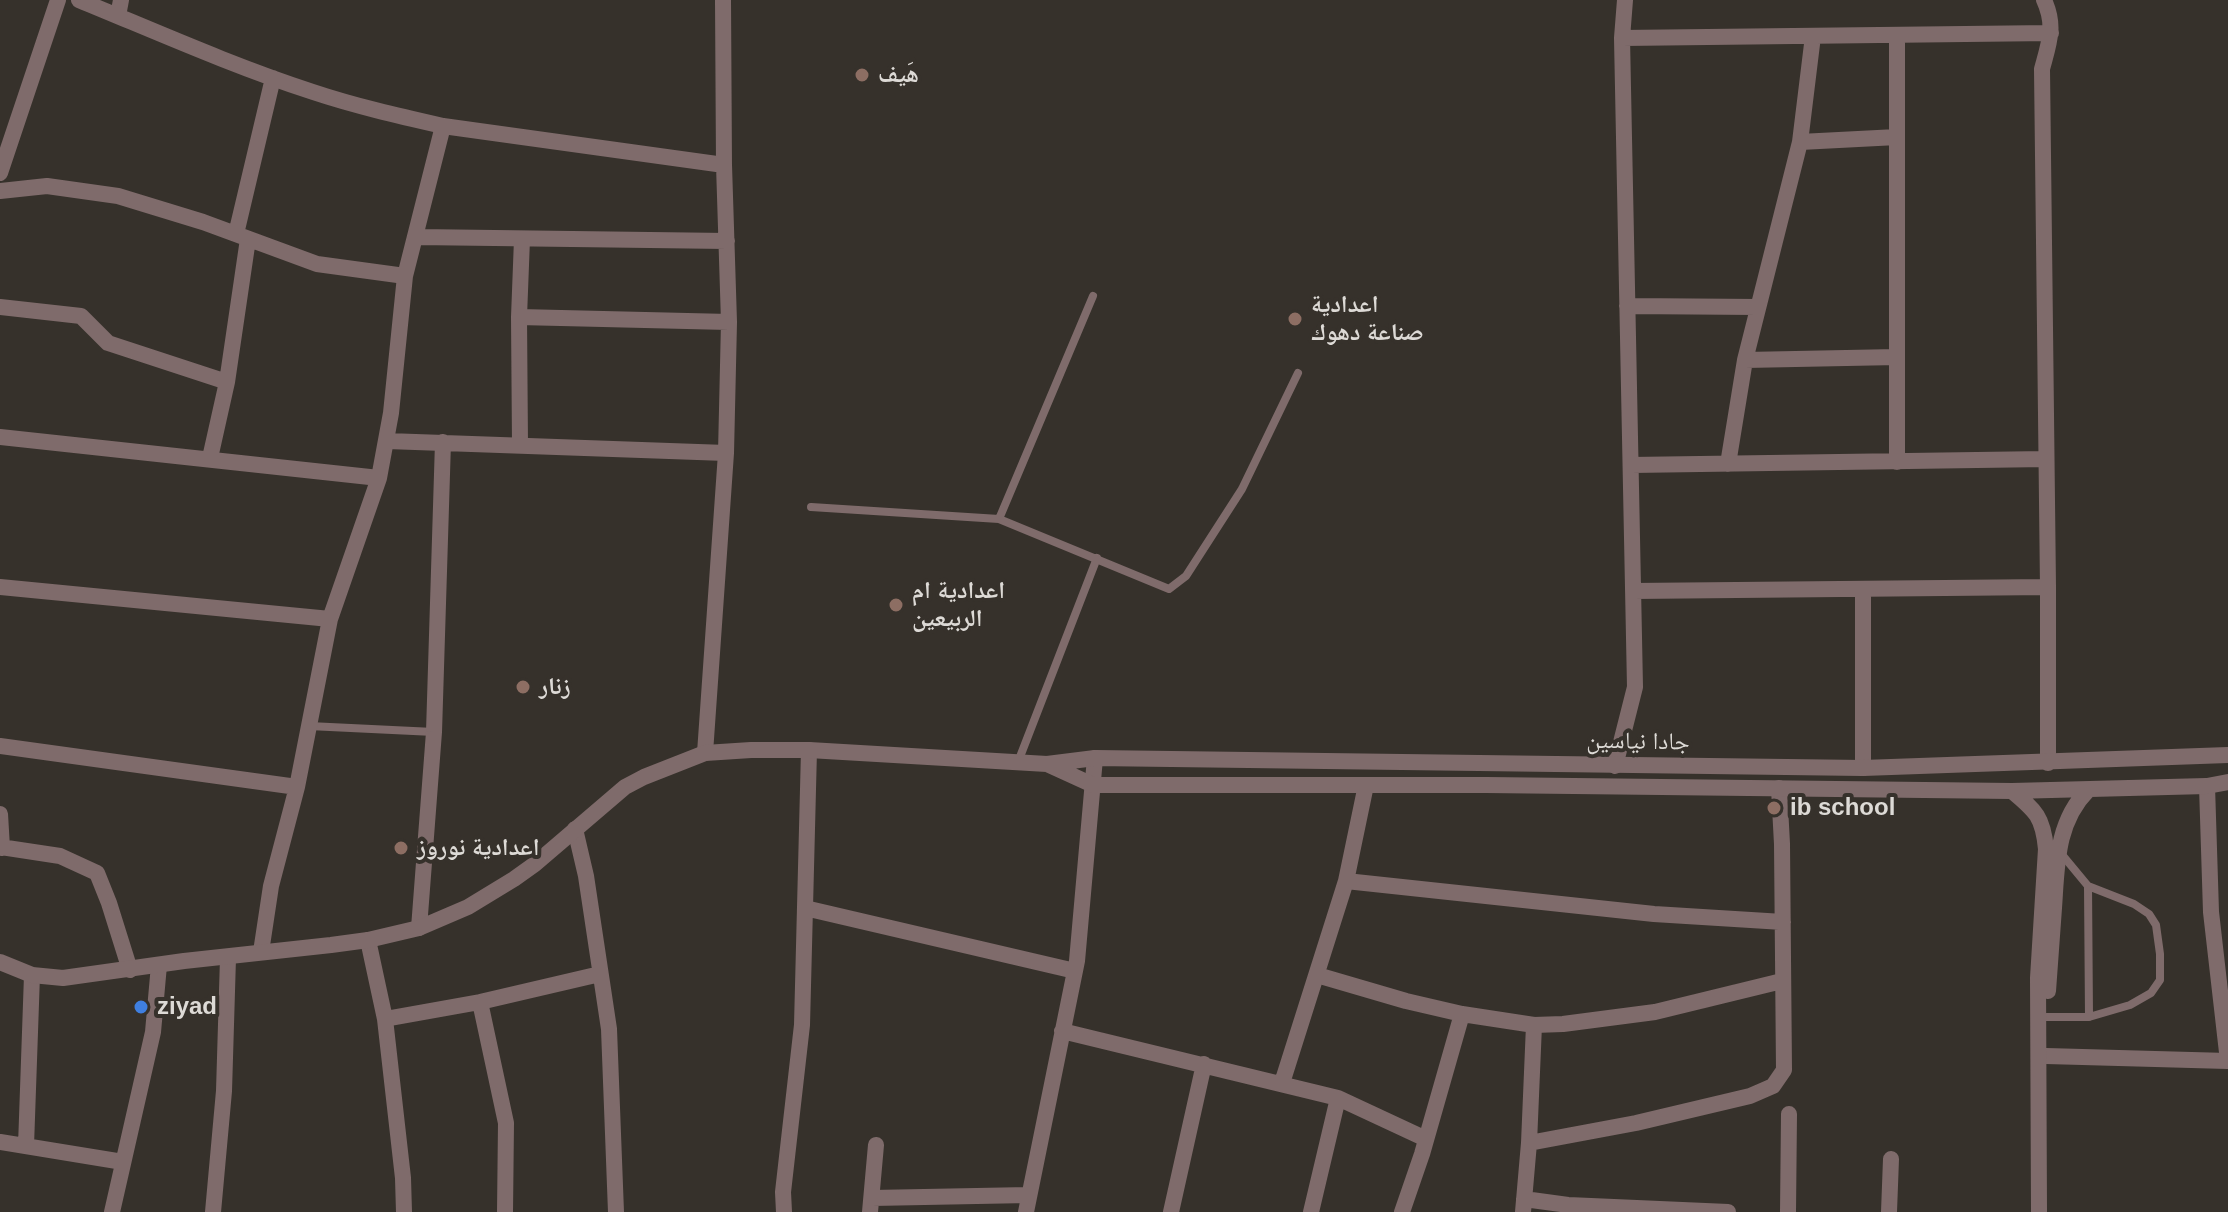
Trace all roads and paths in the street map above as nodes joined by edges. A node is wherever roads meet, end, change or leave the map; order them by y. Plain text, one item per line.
1 (58, 0) edge
2 (79, 0) edge
3 (723, 0) edge
4 (1625, 0) edge
5 (2044, 0) edge
6 (119, 8) edge
7 (2051, 33) junction
8 (1897, 35) junction
9 (1813, 36) junction
10 (1622, 38) junction
11 (273, 78) junction
12 (443, 126) junction
13 (1897, 137) junction
14 (1800, 142) junction
15 (724, 165) junction
16 (0, 173) edge
17 (0, 191) edge
18 (242, 236) junction
19 (417, 237) junction
20 (522, 239) junction
21 (727, 241) junction
22 (405, 276) junction
23 (1093, 296) dead end
24 (1627, 306) junction
25 (0, 307) edge
26 (1758, 307) junction
27 (519, 317) junction
28 (729, 322) junction
29 (1897, 357) junction
30 (1745, 360) junction
31 (1298, 373) dead end
32 (227, 382) junction
33 (0, 437) edge
34 (387, 441) junction
35 (443, 442) junction
36 (520, 445) junction
37 (726, 453) junction
38 (210, 458) junction
39 (2046, 459) junction
40 (1897, 462) junction
41 (1728, 464) junction
42 (1631, 465) junction
43 (379, 478) junction
44 (811, 507) dead end
45 (999, 519) junction
46 (1097, 558) junction
47 (0, 587) edge
48 (2048, 587) junction
49 (1863, 590) junction
50 (1633, 591) junction
51 (330, 619) junction
52 (309, 726) junction
53 (434, 732) junction
54 (0, 746) edge
55 (809, 750) junction
56 (705, 753) junction
57 (2228, 755) edge
58 (1095, 758) junction
59 (1018, 763) junction
60 (2048, 763) junction
61 (1047, 764) junction
62 (1615, 766) junction
63 (1834, 768) junction
64 (1863, 768) junction
65 (2228, 782) edge
66 (1093, 785) junction
67 (1366, 785) junction
68 (2207, 786) junction
69 (297, 787) junction
70 (1779, 788) junction
71 (1834, 789) junction
72 (2088, 790) junction
73 (2012, 791) junction
74 (0, 814) edge
75 (2042, 823) junction
76 (2066, 824) junction
77 (575, 829) junction
78 (1, 848) edge
79 (2059, 850) junction
80 (1346, 881) junction
81 (2088, 886) junction
82 (805, 908) junction
83 (1783, 922) junction
84 (419, 928) junction
85 (368, 940) junction
86 (261, 952) junction
87 (228, 958) junction
88 (0, 962) edge
89 (159, 965) junction
90 (130, 970) junction
91 (1075, 971) junction
92 (600, 974) junction
93 (32, 975) junction
94 (1317, 975) junction
95 (1782, 981) junction
96 (480, 1002) junction
97 (1462, 1014) junction
98 (2046, 1017) junction
99 (2089, 1017) junction
100 (385, 1019) junction
101 (1534, 1025) junction
102 (1062, 1031) junction
103 (2046, 1056) junction
104 (2228, 1061) edge
105 (1204, 1064) junction
106 (1282, 1083) junction
107 (1338, 1098) junction
108 (1789, 1114) dead end
109 (1426, 1139) junction
110 (0, 1142) edge
111 (1529, 1143) junction
112 (876, 1145) dead end
113 (26, 1146) junction
114 (1891, 1159) dead end
115 (123, 1162) junction
116 (1027, 1204) edge
117 (871, 1205) edge
118 (1524, 1206) edge
119 (112, 1212) edge
120 (213, 1212) edge
121 (404, 1212) edge
122 (505, 1212) edge
123 (616, 1212) edge
124 (784, 1212) edge
125 (1171, 1212) edge
126 (1311, 1212) edge
127 (1402, 1212) edge
128 (1728, 1212) edge
129 (1788, 1212) edge
130 (1889, 1212) edge
131 (2039, 1212) edge
132 (2049, 1212) edge

1 - 16 street
2 - 6 street
3 - 15 street
4 - 10 street
5 - 7 street
6 - 11 street
7 - 8 street
7 - 39 street
8 - 9 street
8 - 13 street
9 - 10 street
9 - 14 street
10 - 24 street
11 - 12 street
11 - 18 street
12 - 15 street
12 - 19 street
13 - 14 street
13 - 29 street
14 - 26 street
15 - 21 street
17 - 18 street
18 - 22 street
18 - 32 street
19 - 20 street
19 - 22 street
20 - 21 street
20 - 27 street
21 - 28 street
22 - 34 street
23 - 45 lane
24 - 26 street
24 - 42 street
25 - 32 street
26 - 30 street
27 - 28 street
27 - 36 street
28 - 37 street
29 - 30 street
29 - 40 street
30 - 41 street
31 - 46 lane
32 - 38 street
33 - 38 street
34 - 35 street
34 - 43 street
35 - 36 street
35 - 53 street
36 - 37 street
37 - 56 street
38 - 43 street
39 - 40 street
39 - 48 street
40 - 41 street
41 - 42 street
42 - 50 street
43 - 51 street
44 - 45 lane
45 - 46 lane
46 - 59 lane
47 - 51 street
48 - 49 street
48 - 60 street
49 - 50 street
49 - 64 street
50 - 62 street
51 - 52 street
52 - 53 lane
52 - 69 street
53 - 84 street
54 - 69 street
55 - 56 street
55 - 59 street
55 - 82 street
56 - 77 street
57 - 60 street, جادا نیاسین
58 - 61 street, جادا نیاسین
58 - 62 street, جادا نیاسین
58 - 66 street
59 - 61 street
60 - 64 street, جادا نیاسین
61 - 66 street
62 - 63 street, جادا نیاسین
63 - 64 street, جادا نیاسین
63 - 71 street
65 - 68 street, جادا نیاسین
66 - 67 street, جادا نیاسین
66 - 91 street
67 - 70 street, جادا نیاسین
67 - 80 street
68 - 72 street, جادا نیاسین
68 - 104 street
69 - 86 street
70 - 71 street, جادا نیاسین
70 - 83 street
71 - 73 street, جادا نیاسین
72 - 73 street, جادا نیاسین
72 - 76 street
73 - 75 street
74 - 78 street
75 - 76 street
75 - 131 street
76 - 79 street
77 - 84 street
77 - 92 street
78 - 90 street
79 - 81 lane
79 - 98 street
80 - 83 street
80 - 94 street
81 - 99 lane
81 - 99 lane
82 - 91 street
82 - 124 street
83 - 95 street
84 - 85 street
85 - 86 street
85 - 100 street
86 - 87 street
87 - 89 street
87 - 120 street
88 - 93 street
89 - 90 street
89 - 115 street
90 - 93 street
91 - 102 street
92 - 96 street
92 - 123 street
93 - 113 street
94 - 97 street
94 - 106 street
95 - 101 street
95 - 111 street
96 - 100 street
96 - 122 street
97 - 101 street
97 - 109 street
98 - 99 lane
98 - 103 street
100 - 121 street
101 - 111 street
102 - 105 street
102 - 116 street
103 - 104 street
103 - 132 street
105 - 106 street
105 - 125 street
106 - 107 street
107 - 109 street
107 - 126 street
108 - 129 street
109 - 127 street
110 - 113 street
111 - 118 street
112 - 117 street
113 - 115 street
114 - 130 street
115 - 119 street
116 - 117 street
118 - 128 street

